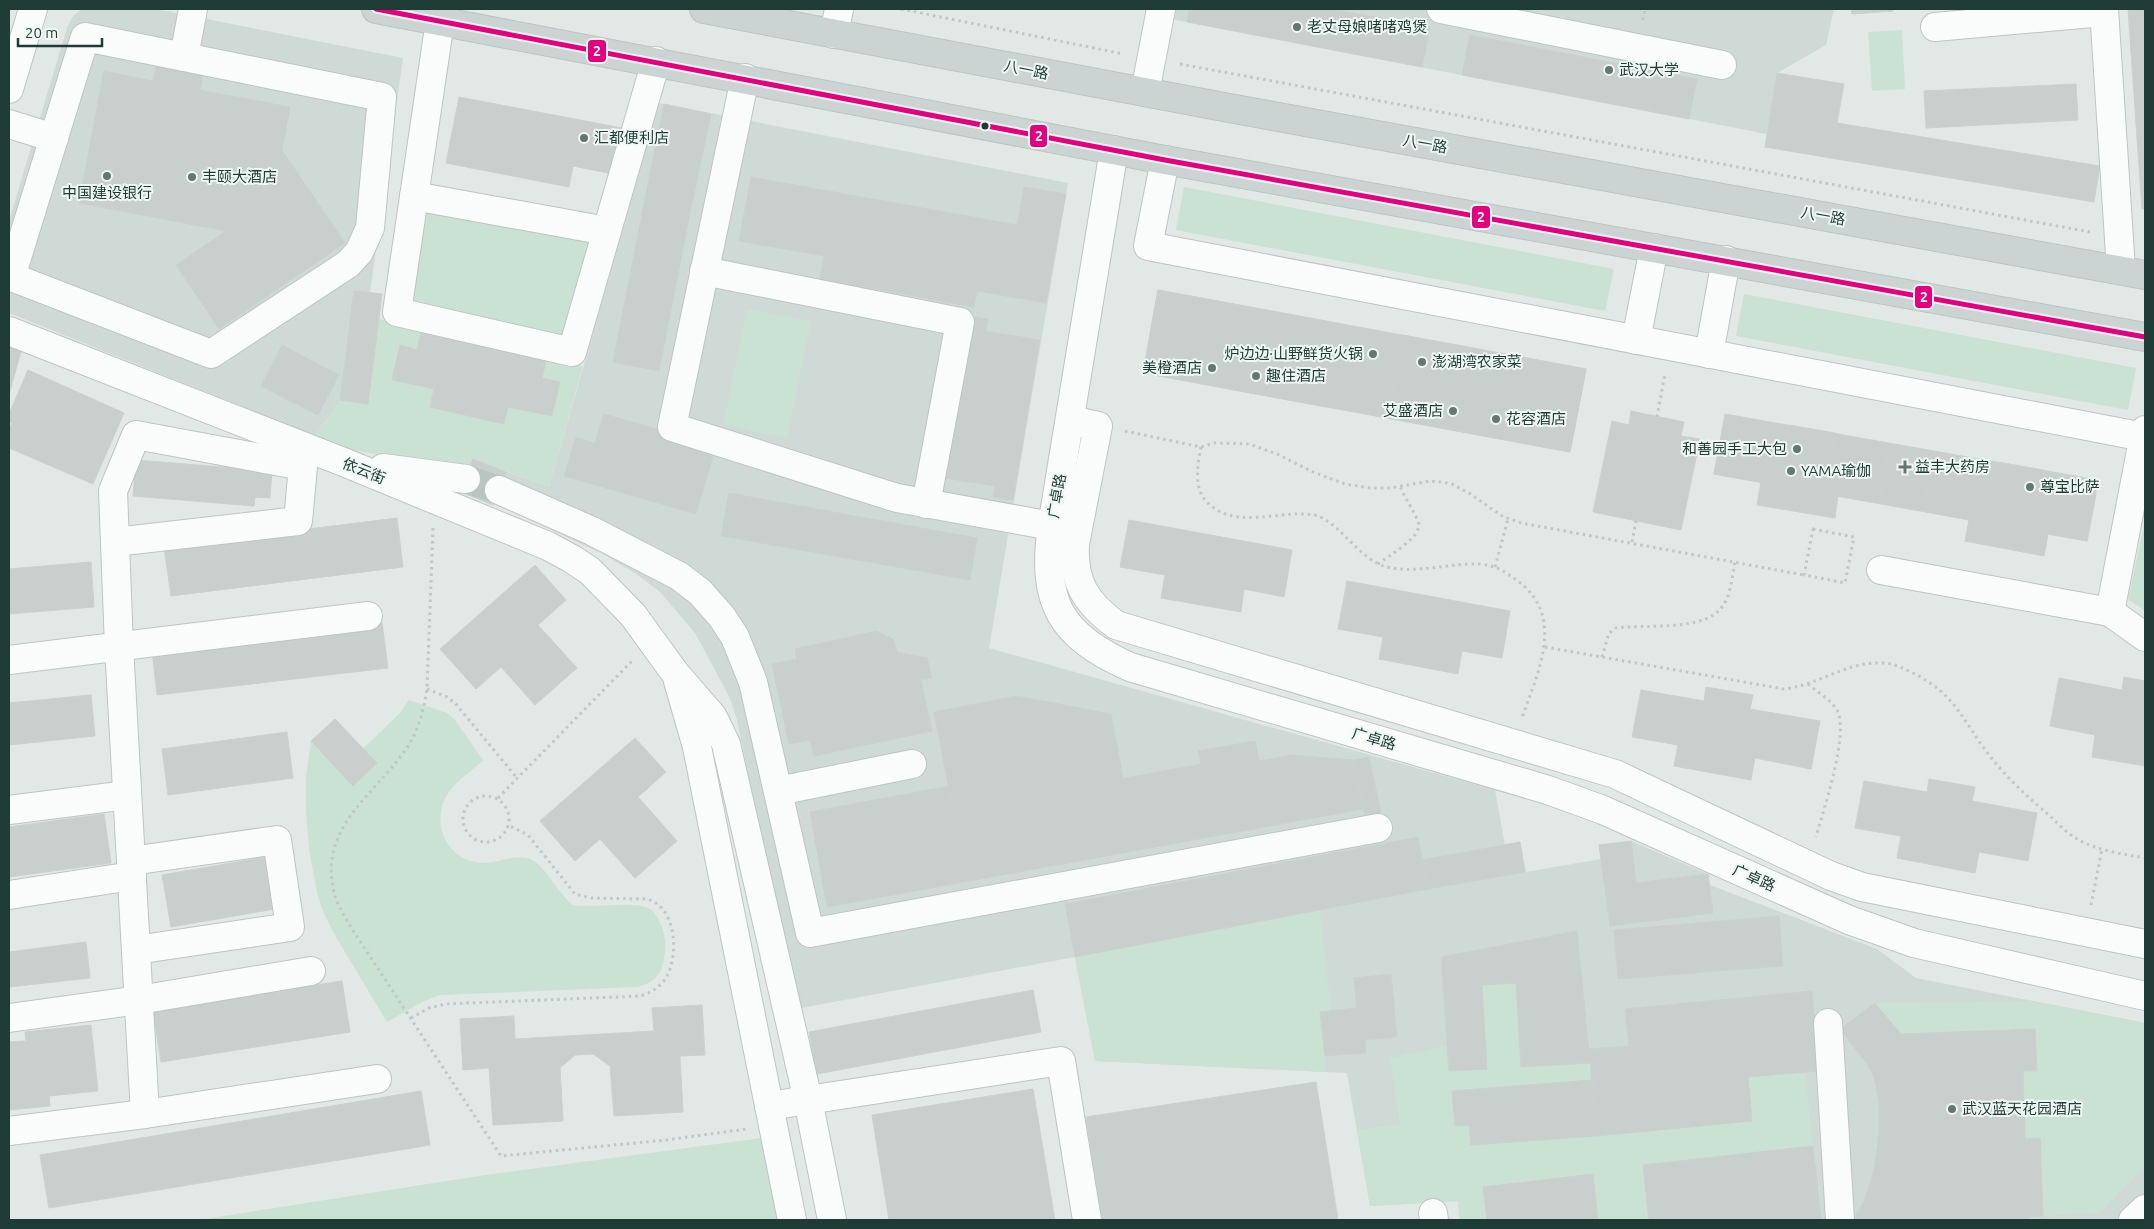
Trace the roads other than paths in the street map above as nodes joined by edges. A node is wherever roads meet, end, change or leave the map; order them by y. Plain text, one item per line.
1 (33, 9) edge
2 (193, 9) edge
3 (376, 9) edge
4 (704, 9) edge
5 (1161, 9) edge
6 (1444, 9) edge
7 (2104, 10) edge
8 (440, 21) junction
9 (836, 21) edge
10 (1935, 27) dead end
11 (184, 56) junction
12 (656, 61) junction
13 (1722, 65) dead end
14 (745, 78) junction
15 (9, 89) edge
16 (1145, 92) junction
17 (9, 124) edge
18 (54, 138) junction
19 (1114, 150) junction
20 (1165, 160) junction
21 (414, 196) junction
22 (607, 230) junction
23 (1654, 248) junction
24 (1726, 260) junction
25 (704, 271) junction
26 (2133, 273) edge
27 (10, 276) edge
28 (9, 331) edge
29 (2145, 337) edge
30 (1636, 340) junction
31 (1709, 354) junction
32 (1070, 420) junction
33 (2145, 433) edge
34 (346, 463) junction
35 (466, 479) tunnel mouth
36 (499, 490) tunnel mouth
37 (926, 504) junction
38 (1052, 526) junction
39 (115, 542) junction
40 (1881, 570) dead end
41 (2110, 612) junction
42 (368, 616) dead end
43 (2145, 637) edge
44 (119, 646) junction
45 (9, 660) edge
46 (675, 673) junction
47 (912, 764) dead end
48 (778, 791) junction
49 (128, 795) junction
50 (9, 810) edge
51 (1378, 828) dead end
52 (131, 869) junction
53 (9, 895) edge
54 (2145, 944) edge
55 (136, 950) junction
56 (311, 971) dead end
57 (2145, 996) edge
58 (139, 1000) junction
59 (9, 1018) edge
60 (1828, 1023) dead end
61 (377, 1079) dead end
62 (808, 1100) junction
63 (145, 1114) junction
64 (771, 1116) junction
65 (9, 1131) edge
66 (2145, 1209) edge
67 (792, 1220) edge
68 (832, 1220) edge
69 (1087, 1220) edge
70 (1840, 1220) edge
71 (2133, 1220) edge

1 - 15 street
2 - 11 street
3 - 8 main road
4 - 9 main road, 八一路
5 - 16 street
6 - 13 street
7 - 10 street
7 - 26 street
8 - 12 main road
8 - 21 street
9 - 16 main road, 八一路
11 - 18 street
11 - 27 street
12 - 14 main road
12 - 22 street
14 - 19 main road
14 - 25 street
16 - 26 main road, 八一路
17 - 18 street
18 - 27 street
19 - 20 main road
19 - 32 street, 广卓路
20 - 23 main road
20 - 30 street
21 - 22 street
21 - 22 street
23 - 24 main road
23 - 30 street
24 - 29 main road
24 - 31 street
25 - 37 street
25 - 37 street
28 - 34 street, 依云街
30 - 31 street
31 - 33 street
32 - 38 street, 广卓路
32 - 54 street
33 - 41 street
34 - 35 street
34 - 46 street, 依云街
36 - 48 street
37 - 38 street
38 - 57 street, 广卓路
39 - 39 street
39 - 44 street
40 - 41 street
41 - 43 street
42 - 44 street
44 - 45 street
44 - 49 street
46 - 62 street
46 - 64 street
47 - 48 street
48 - 51 street
49 - 50 street
49 - 52 street
52 - 53 street
52 - 55 street
52 - 55 street
55 - 58 street
56 - 58 street
58 - 59 street
58 - 63 street
60 - 70 street
61 - 63 street
62 - 64 street
62 - 68 street
62 - 69 street
63 - 65 street
64 - 67 street
66 - 71 street

